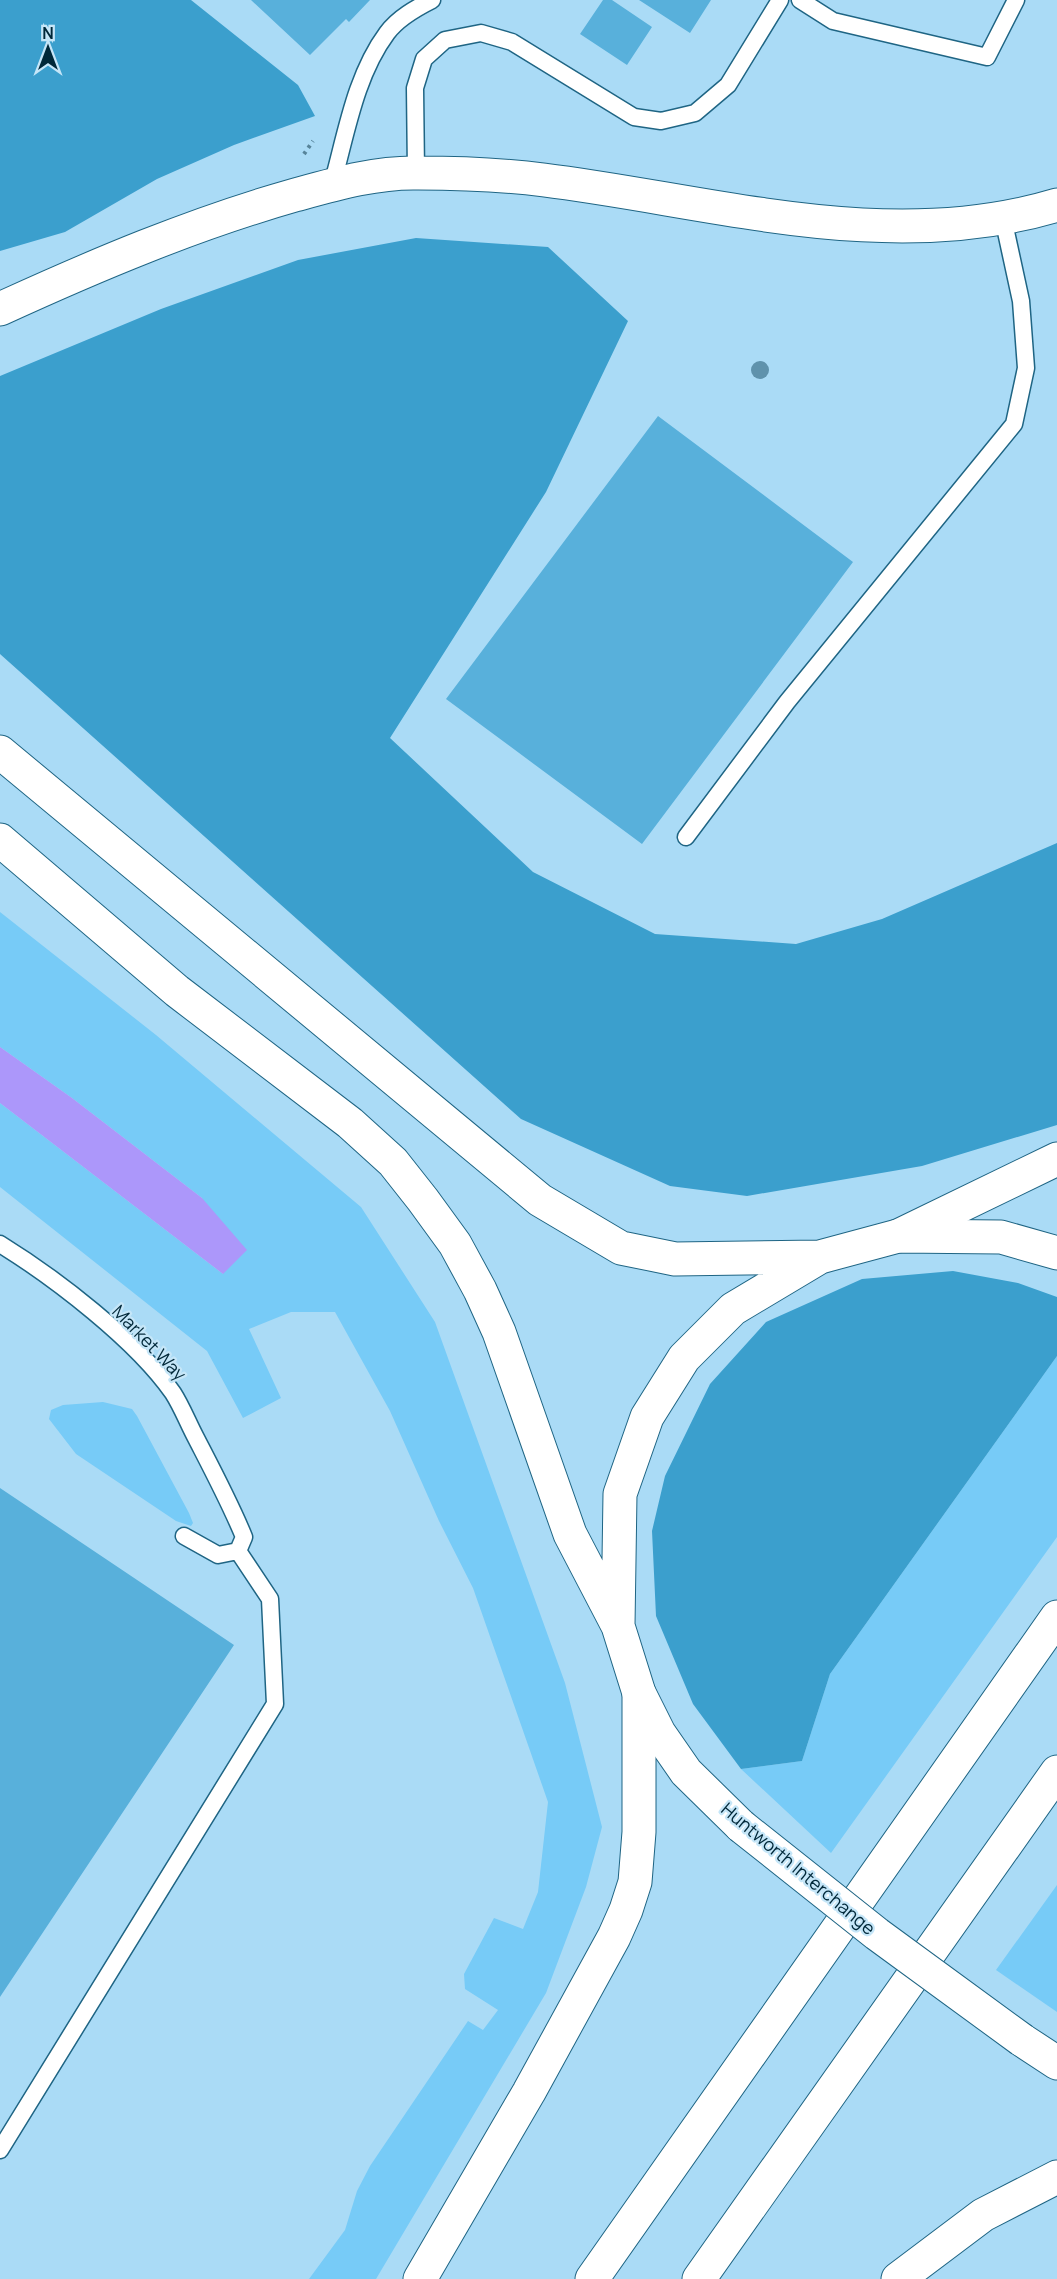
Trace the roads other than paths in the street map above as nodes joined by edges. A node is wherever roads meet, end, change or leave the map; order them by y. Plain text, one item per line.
1 (432, 0) edge
2 (780, 0) edge
3 (800, 0) edge
4 (1016, 0) edge
5 (417, 173) junction
6 (332, 185) junction
7 (1057, 205) edge
8 (1003, 218) junction
9 (0, 309) edge
10 (0, 752) edge
11 (686, 837) dead end
12 (0, 840) edge
13 (1057, 1159) edge
14 (898, 1236) junction
15 (0, 1244) edge
16 (1057, 1253) edge
17 (820, 1257) junction
18 (184, 1536) dead end
19 (238, 1551) junction
20 (1057, 1617) edge
21 (618, 1626) junction
22 (639, 1693) junction
23 (1057, 1772) edge
24 (1057, 2062) edge
25 (0, 2150) edge
26 (1057, 2177) edge
27 (420, 2279) edge
28 (592, 2279) edge
29 (699, 2279) edge
30 (898, 2279) edge

1 - 6 lane
2 - 5 lane
3 - 4 lane
5 - 6 main road
5 - 8 main road
6 - 9 main road
7 - 8 main road
8 - 11 lane
10 - 17 main road
12 - 21 main road
13 - 14 main road
14 - 16 main road, Huntworth Interchange
14 - 17 main road, Huntworth Interchange
15 - 19 lane, Market Way
17 - 21 main road, Huntworth Interchange
18 - 19 lane
19 - 25 lane
20 - 28 main road
21 - 22 main road, Huntworth Interchange
22 - 24 main road, Huntworth Interchange, bridge
22 - 27 main road
23 - 29 main road
26 - 30 main road

